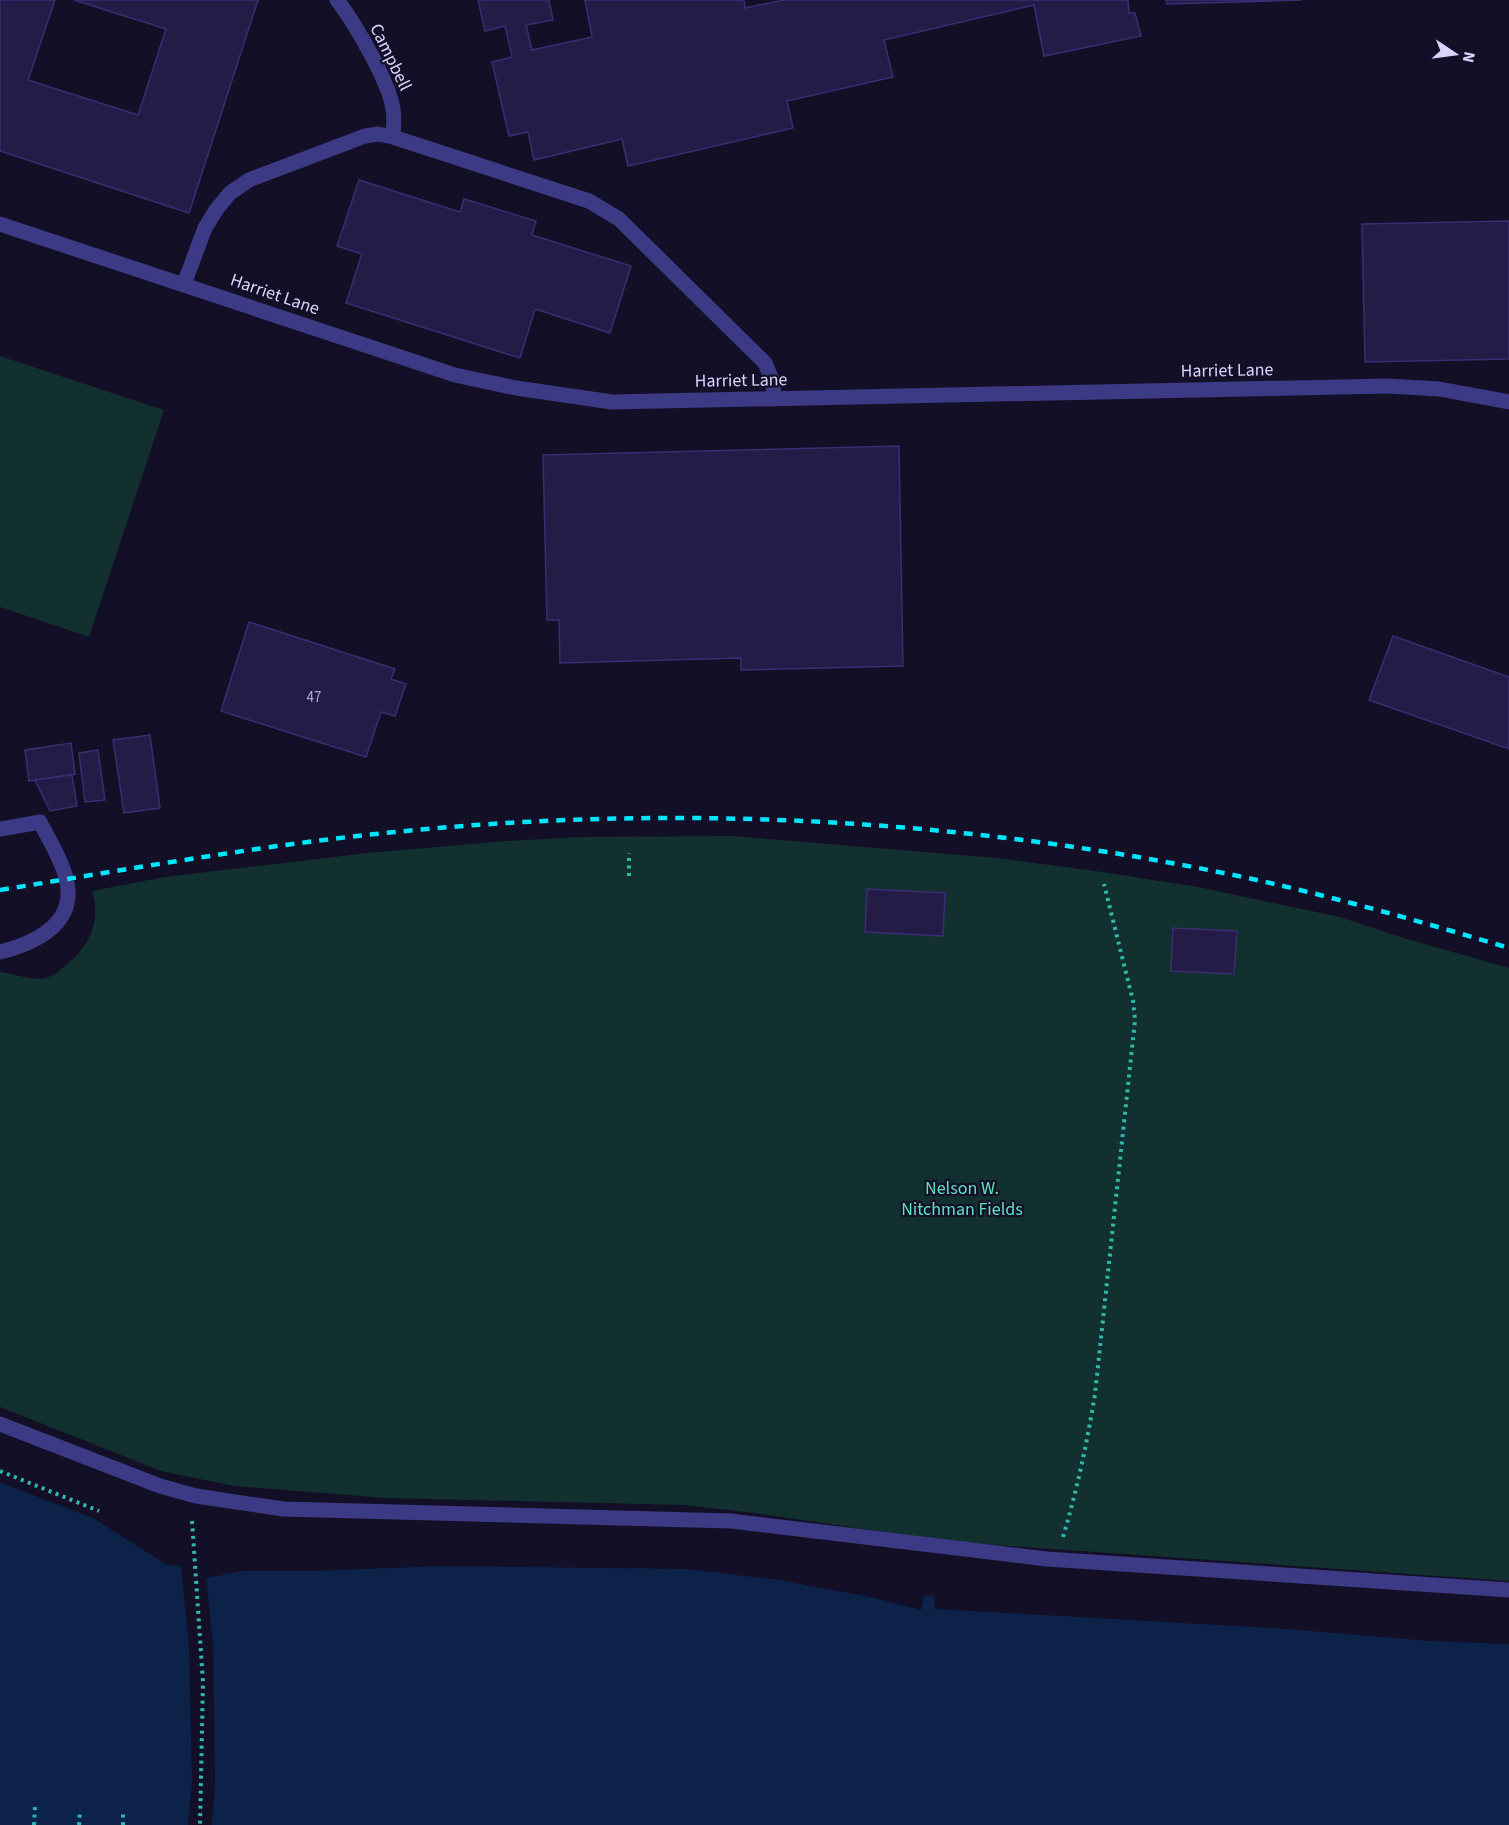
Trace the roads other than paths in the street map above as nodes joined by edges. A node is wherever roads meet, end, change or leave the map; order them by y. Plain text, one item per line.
1 (337, 0) edge
2 (393, 137) junction
3 (0, 224) edge
4 (184, 284) junction
5 (774, 399) junction
6 (1509, 402) edge
7 (0, 829) edge
8 (0, 952) edge
9 (0, 1424) edge
10 (1509, 1590) edge

1 - 2 street, Campbell
2 - 4 street
2 - 5 street
3 - 4 street, Harriet Lane
4 - 5 street, Harriet Lane
5 - 6 street, Harriet Lane
7 - 8 street
9 - 10 street

